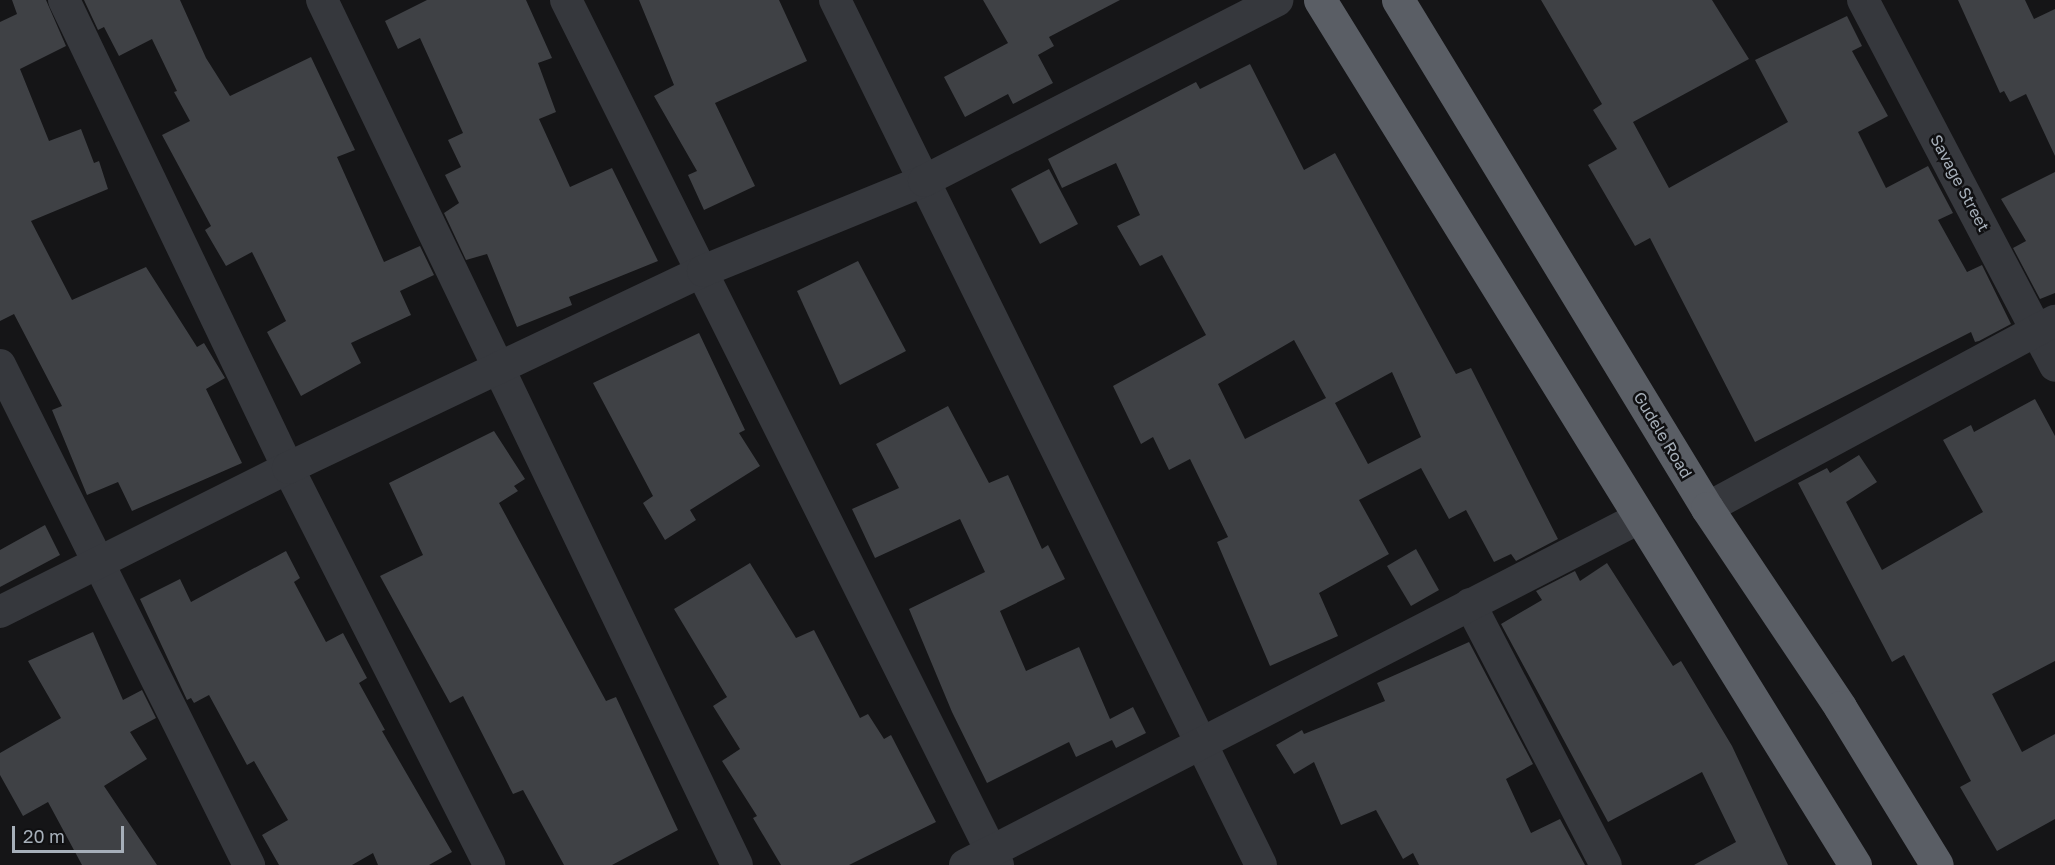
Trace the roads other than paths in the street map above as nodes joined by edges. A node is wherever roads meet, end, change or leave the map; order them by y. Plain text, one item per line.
1 (64, 0) edge
2 (322, 0) edge
3 (566, 0) edge
4 (835, 0) edge
5 (1277, 0) edge
6 (1320, 0) edge
7 (1398, 0) edge
8 (1863, 0) edge
9 (924, 181) junction
10 (703, 271) junction
11 (2047, 325) edge
12 (0, 365) edge
13 (2055, 366) edge
14 (498, 371) junction
15 (288, 468) junction
16 (1707, 508) junction
17 (1639, 518) junction
18 (97, 563) junction
19 (1470, 604) junction
20 (0, 612) edge
21 (1200, 742) junction
22 (985, 861) edge
23 (249, 865) edge
24 (489, 865) edge
25 (737, 865) edge
26 (1261, 865) edge
27 (1606, 865) edge
28 (1855, 865) edge
29 (1937, 865) edge

1 - 15 street
2 - 14 street
3 - 10 street
4 - 9 street
5 - 9 street
6 - 17 highway
7 - 16 highway, Gudele Road
8 - 11 street, Savage Street
9 - 10 street
9 - 21 street
10 - 14 street
10 - 22 street
11 - 13 street, Savage Street
11 - 16 street
12 - 18 street
14 - 15 street
14 - 25 street
15 - 18 street
15 - 24 street
16 - 29 highway, Gudele Road
17 - 19 street
17 - 28 highway
18 - 20 street
18 - 23 street
19 - 21 street
19 - 27 street
21 - 22 street
21 - 26 street

